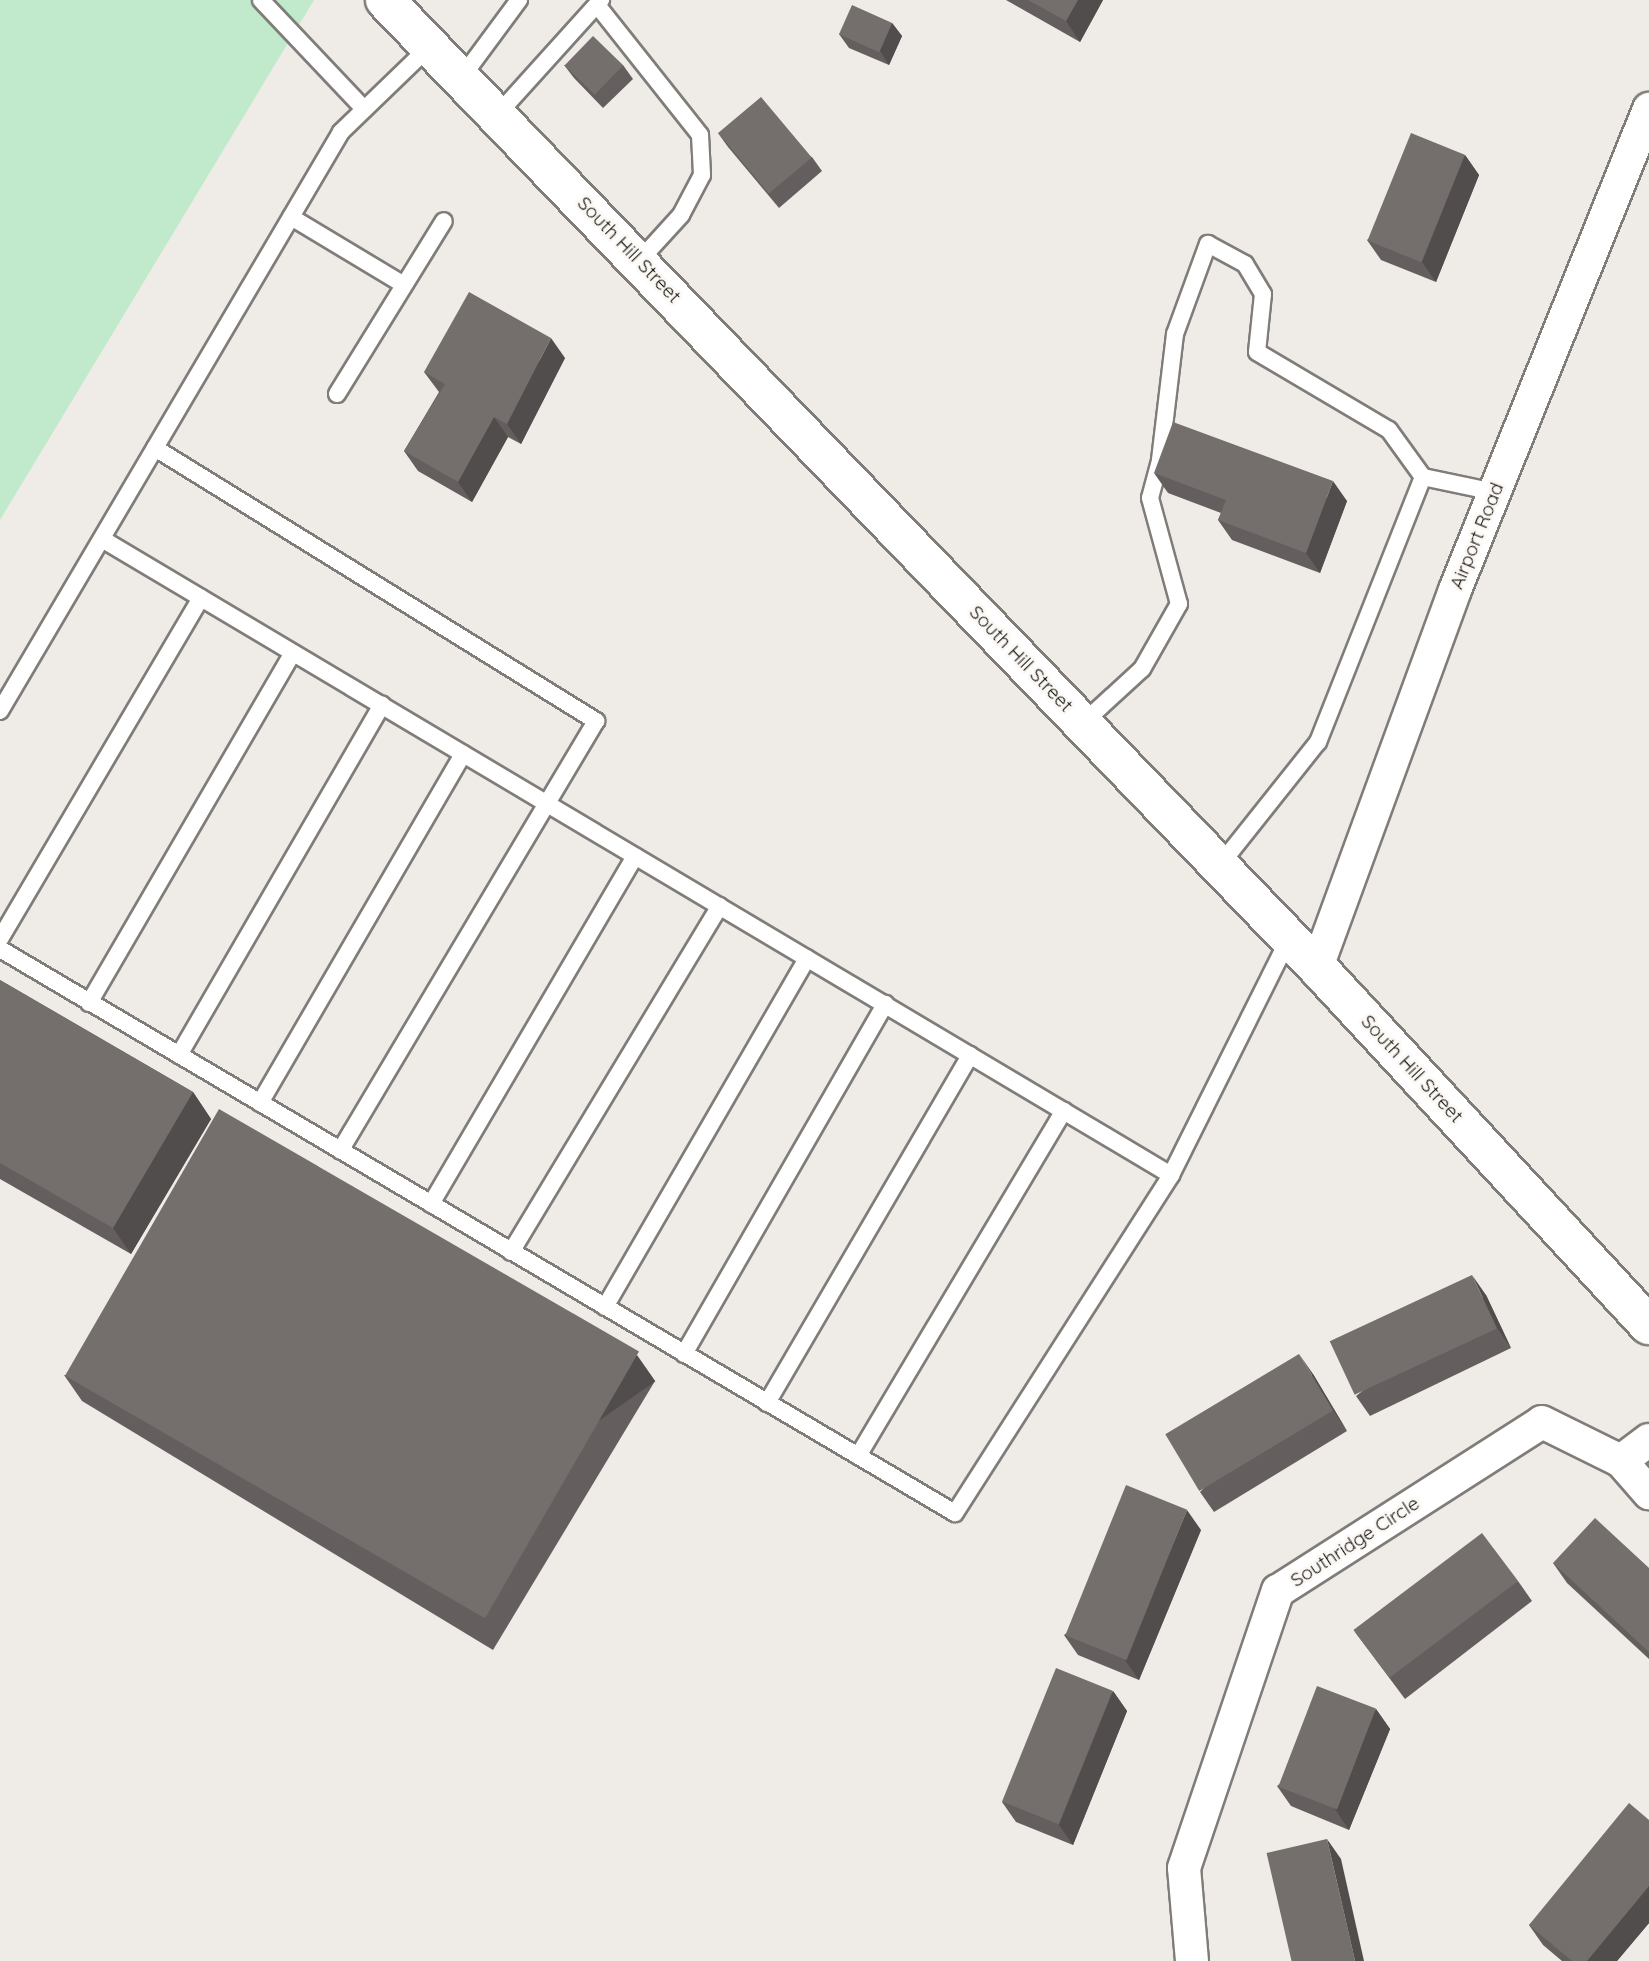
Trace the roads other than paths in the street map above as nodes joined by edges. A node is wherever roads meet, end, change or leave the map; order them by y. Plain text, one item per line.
1 (261, 0) edge
2 (385, 0) edge
3 (519, 0) edge
4 (599, 2) edge
5 (429, 46) junction
6 (461, 77) junction
7 (364, 109) junction
8 (1649, 110) edge
9 (498, 114) junction
10 (291, 217) junction
11 (444, 221) dead end
12 (639, 261) junction
13 (404, 285) junction
14 (337, 394) dead end
15 (155, 448) junction
16 (1423, 477) junction
17 (1494, 492) junction
18 (102, 539) junction
19 (201, 598) junction
20 (293, 653) junction
21 (382, 705) junction
22 (0, 711) edge
23 (1083, 723) junction
24 (463, 754) junction
25 (545, 802) junction
26 (635, 856) junction
27 (1220, 865) junction
28 (720, 906) junction
29 (1289, 938) junction
30 (0, 939) edge
31 (0, 950) edge
32 (807, 958) junction
33 (1317, 967) junction
34 (89, 1003) junction
35 (885, 1004) junction
36 (179, 1055) junction
37 (970, 1055) junction
38 (260, 1103) junction
39 (1064, 1111) junction
40 (340, 1151) junction
41 (1171, 1175) junction
42 (431, 1204) junction
43 (511, 1252) junction
44 (605, 1307) junction
45 (1649, 1325) edge
46 (684, 1354) junction
47 (767, 1403) junction
48 (1649, 1440) edge
49 (858, 1456) junction
50 (1621, 1461) junction
51 (1649, 1493) edge
52 (1192, 1961) edge

1 - 7 lane
2 - 5 main road, South Hill Street
3 - 6 lane
4 - 9 lane
4 - 12 lane
5 - 6 main road, South Hill Street
5 - 7 lane
6 - 9 main road, South Hill Street
7 - 10 lane
8 - 17 street, Airport Road
9 - 12 main road, South Hill Street
10 - 13 lane
10 - 15 lane
11 - 13 lane
12 - 23 main road, South Hill Street
13 - 14 lane
15 - 18 lane
15 - 25 lane
16 - 17 lane
16 - 23 lane
16 - 27 lane
17 - 33 street, Airport Road
18 - 19 lane
18 - 22 lane
19 - 20 lane
19 - 30 lane
20 - 21 lane
20 - 34 lane
21 - 24 lane
21 - 36 lane
23 - 27 main road, South Hill Street
24 - 25 lane
24 - 38 lane
25 - 26 lane
25 - 40 lane
26 - 28 lane
26 - 42 lane
27 - 29 main road, South Hill Street
28 - 32 lane
28 - 43 lane
29 - 33 main road, South Hill Street
29 - 41 lane
31 - 34 lane
32 - 35 lane
32 - 44 lane
33 - 45 main road, South Hill Street
34 - 36 lane
35 - 37 lane
35 - 46 lane
36 - 38 lane
37 - 39 lane
37 - 47 lane
38 - 40 lane
39 - 41 lane
39 - 49 lane
40 - 42 lane
41 - 49 lane
42 - 43 lane
43 - 44 lane
44 - 46 lane
46 - 47 lane
47 - 49 lane
48 - 50 street
50 - 51 street, Southridge Circle
50 - 52 street, Southridge Circle

